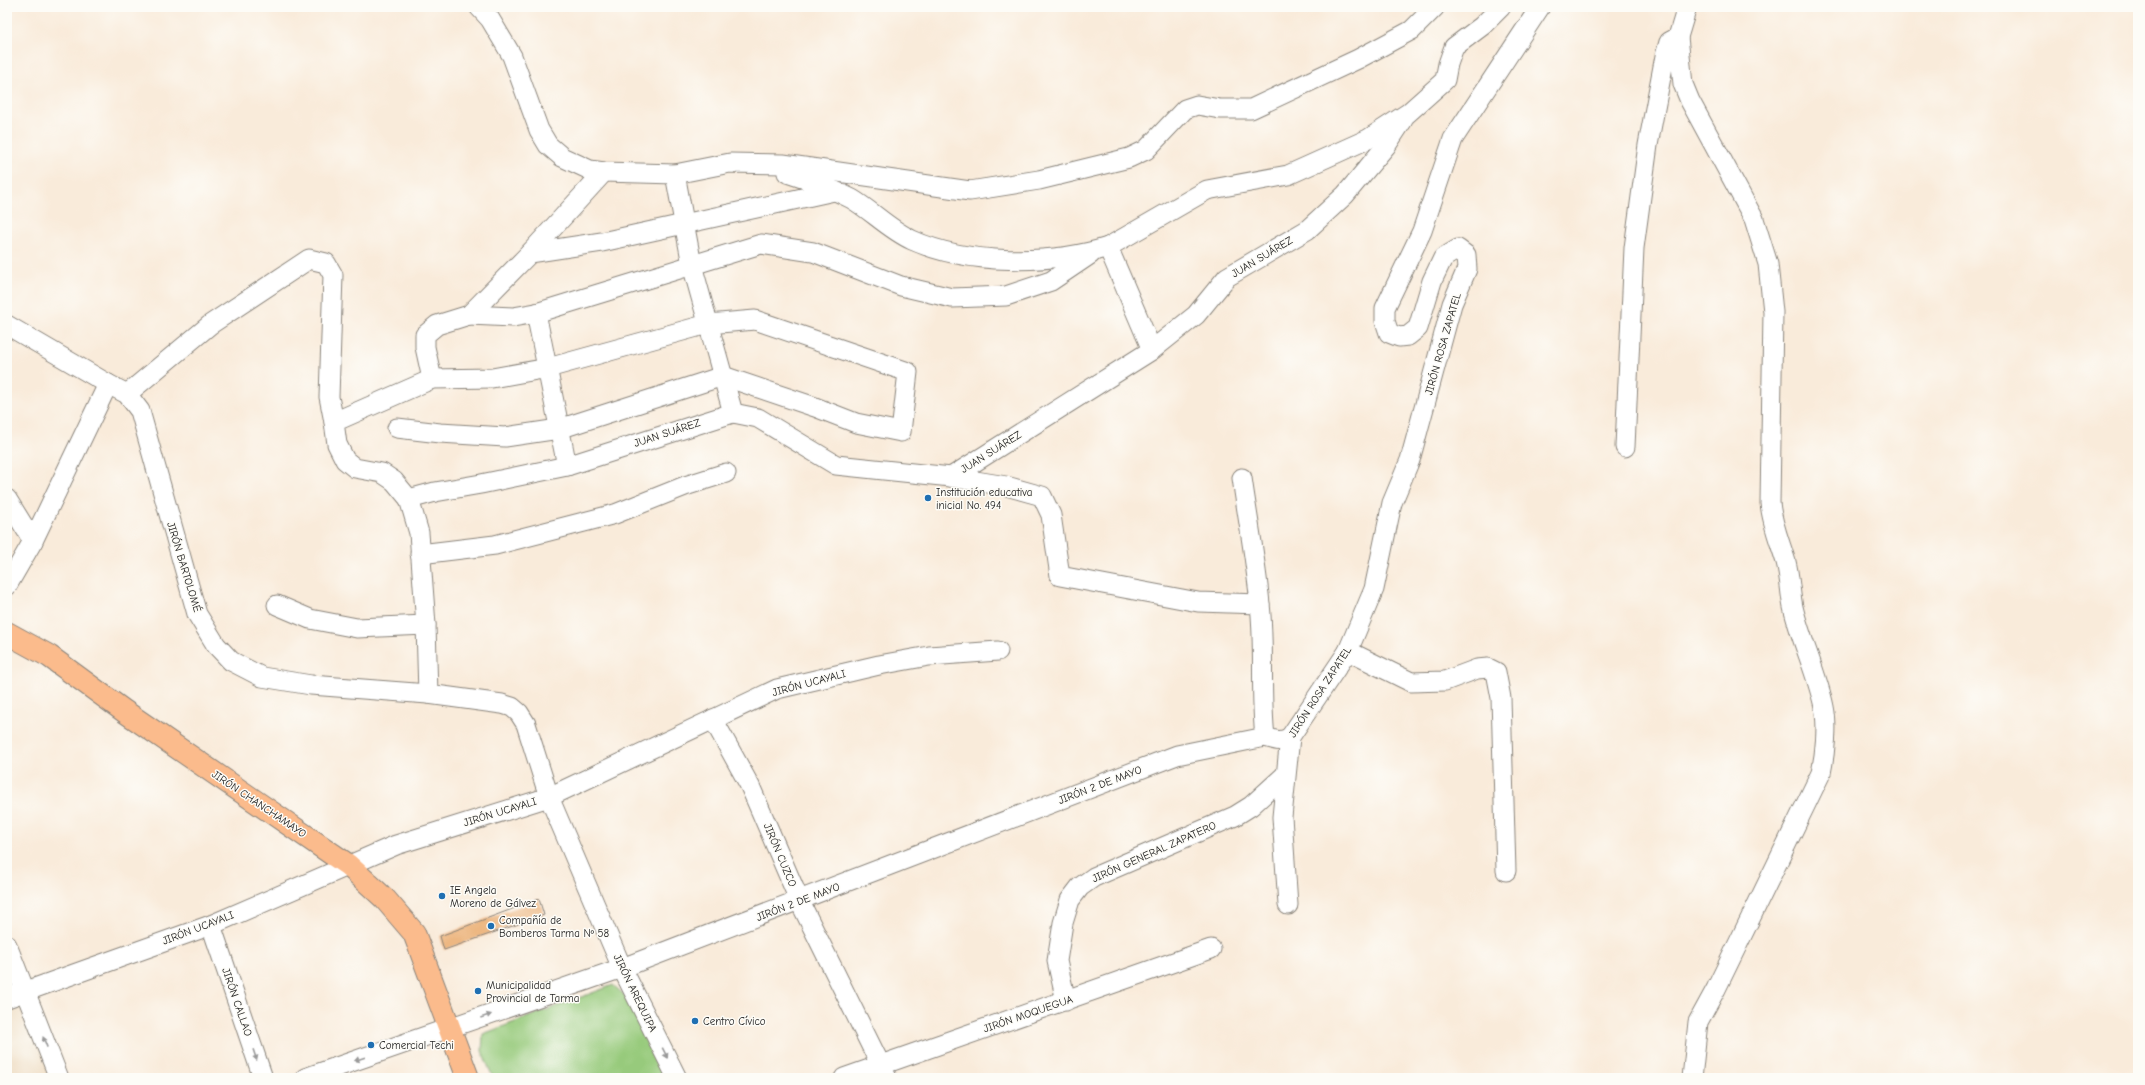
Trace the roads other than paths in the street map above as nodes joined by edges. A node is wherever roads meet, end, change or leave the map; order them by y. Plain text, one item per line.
1 (479, 7) edge
2 (1435, 7) edge
3 (1501, 7) edge
4 (1540, 7) edge
5 (1687, 7) edge
6 (1678, 37) junction
7 (1408, 113) junction
8 (755, 163) junction
9 (604, 172) junction
10 (674, 174) junction
11 (834, 191) junction
12 (684, 223) junction
13 (1102, 249) junction
14 (530, 253) junction
15 (692, 265) junction
16 (536, 313) junction
17 (469, 315) junction
18 (708, 324) junction
19 (7, 325) edge
20 (1152, 350) junction
21 (548, 368) junction
22 (723, 376) junction
23 (432, 379) junction
24 (108, 384) junction
25 (127, 394) junction
26 (733, 413) junction
27 (334, 422) junction
28 (397, 428) dead end
29 (559, 428) junction
30 (1625, 446) dead end
31 (567, 466) junction
32 (726, 473) dead end
33 (951, 477) junction
34 (1242, 478) dead end
35 (7, 499) edge
36 (409, 499) junction
37 (33, 541) junction
38 (420, 554) junction
39 (7, 586) edge
40 (1260, 604) junction
41 (277, 605) dead end
42 (426, 625) junction
43 (7, 633) edge
44 (998, 651) dead end
45 (1348, 651) junction
46 (428, 694) junction
47 (512, 707) joint
48 (713, 719) junction
49 (1265, 737) junction
50 (1290, 737) junction
51 (1285, 775) junction
52 (549, 797) junction
53 (348, 865) junction
54 (1506, 871) dead end
55 (800, 902) junction
56 (1288, 905) dead end
57 (211, 925) junction
58 (7, 945) edge
59 (1211, 949) dead end
60 (622, 968) junction
61 (25, 991) junction
62 (7, 998) edge
63 (1066, 1001) junction
64 (450, 1028) junction
65 (882, 1071) edge
66 (59, 1078) edge
67 (263, 1078) edge
68 (305, 1078) edge
69 (468, 1078) edge
70 (677, 1078) edge
71 (844, 1078) edge
72 (1692, 1078) edge

1 - 9 street
2 - 8 street
3 - 7 street
4 - 45 street, JIRÓN ROSA ZAPATEL
5 - 6 street
6 - 30 street
6 - 72 street
7 - 13 street
7 - 20 street, JUAN SUÁREZ
8 - 10 street
8 - 11 street
9 - 10 street
9 - 14 street
10 - 12 street
11 - 12 street
11 - 13 street
12 - 14 street
12 - 15 street
13 - 15 street
13 - 20 street
14 - 17 street
15 - 16 street
15 - 18 street
16 - 17 street
16 - 21 street
17 - 23 street
18 - 21 street
18 - 22 street
18 - 22 street
19 - 24 street, JIRÓN BARTOLOMÉ
20 - 33 street, JUAN SUÁREZ
21 - 23 street
21 - 29 street
22 - 26 street
22 - 29 street
23 - 27 street
24 - 25 street, JIRÓN BARTOLOMÉ
24 - 37 street
25 - 27 street
25 - 46 street, JIRÓN BARTOLOMÉ
26 - 31 street, JUAN SUÁREZ
26 - 33 street, JUAN SUÁREZ
27 - 36 street
28 - 29 street
29 - 31 street
31 - 36 street, JUAN SUÁREZ
32 - 38 street
33 - 40 street
34 - 40 street
35 - 37 street
36 - 38 street
37 - 39 street
38 - 42 street
40 - 49 street
41 - 42 street
42 - 46 street
43 - 53 main road, JIRÓN CHANCHAMAYO
44 - 48 street, JIRÓN UCAYALI
45 - 50 street, JIRÓN ROSA ZAPATEL
45 - 54 street
46 - 47 street, JIRÓN BARTOLOMÉ
47 - 52 street, JIRÓN AREQUIPA
48 - 52 street, JIRÓN UCAYALI
48 - 55 street, JIRÓN CUZCO
49 - 50 street, JIRÓN 2 DE MAYO
49 - 55 street, JIRÓN 2 DE MAYO
50 - 51 street, JIRÓN ROSA ZAPATEL
51 - 56 street, JIRÓN ROSA ZAPATEL
51 - 63 street, JIRÓN GENERAL ZAPATERO
52 - 53 street, JIRÓN UCAYALI
52 - 60 street, JIRÓN AREQUIPA
53 - 57 street, JIRÓN UCAYALI
53 - 64 main road, JIRÓN CHANCHAMAYO
55 - 60 street, JIRÓN 2 DE MAYO
55 - 65 street, JIRÓN CUZCO
57 - 61 street, JIRÓN UCAYALI
57 -> 67 street, JIRÓN CALLAO
58 - 61 street
59 - 63 street, JIRÓN MOQUEGUA
64 -> 60 street, JIRÓN 2 DE MAYO
60 -> 70 street, JIRÓN AREQUIPA
61 - 62 street, JIRÓN UCAYALI
66 -> 61 street
63 - 65 street, JIRÓN MOQUEGUA
64 -> 68 street, JIRÓN 2 DE MAYO
64 - 69 main road, JIRÓN CHANCHAMAYO
65 - 71 street, JIRÓN MOQUEGUA

